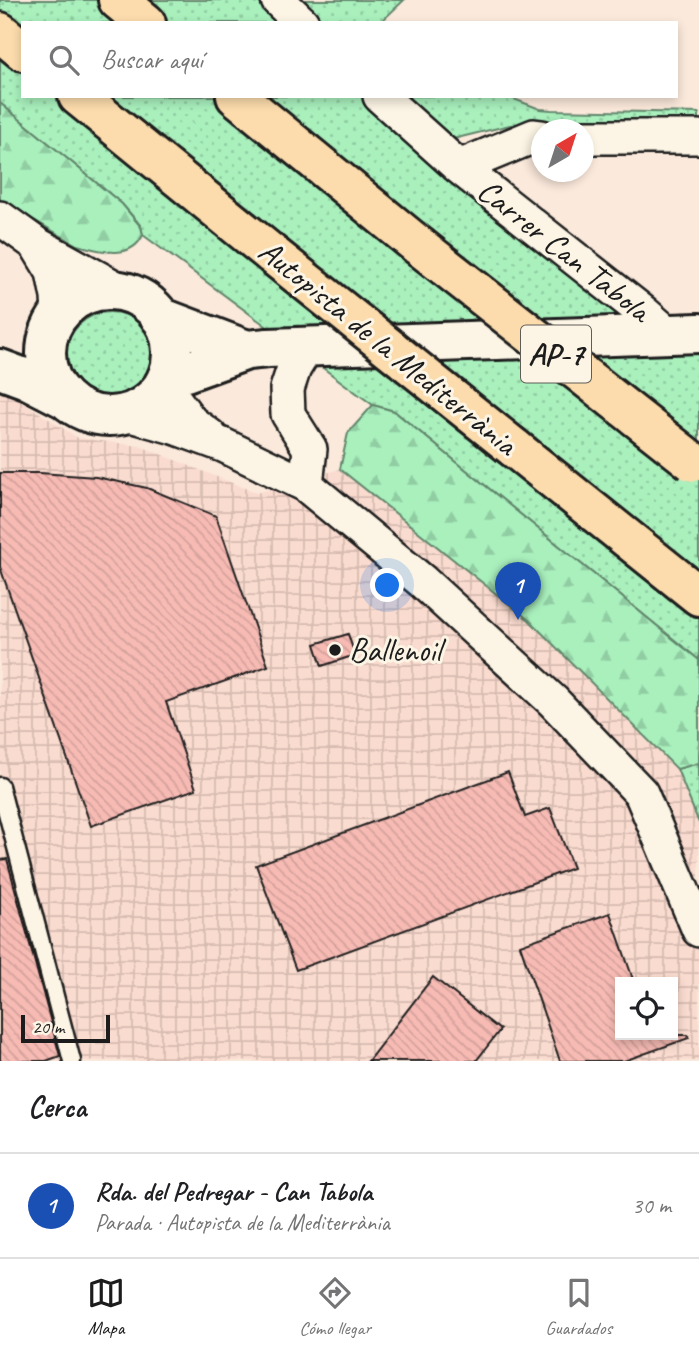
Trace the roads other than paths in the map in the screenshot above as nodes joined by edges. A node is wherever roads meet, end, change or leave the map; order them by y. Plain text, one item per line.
1 (118, 0) edge
2 (278, 0) edge
3 (144, 21) edge
4 (300, 21) edge
5 (0, 32) edge
6 (21, 49) edge
7 (80, 98) edge
8 (238, 98) edge
9 (382, 98) edge
10 (531, 137) edge
11 (594, 137) edge
12 (699, 137) edge
13 (459, 167) junction
14 (0, 218) edge
15 (36, 244) junction
16 (123, 292) junction
17 (160, 317) junction
18 (54, 323) junction
19 (684, 333) edge
20 (307, 347) junction
21 (247, 350) junction
22 (0, 368) edge
23 (165, 381) junction
24 (64, 397) junction
25 (127, 414) junction
26 (223, 445) junction
27 (696, 464) edge
28 (306, 485) junction
29 (699, 596) edge
30 (0, 786) edge
31 (699, 930) edge
32 (72, 1061) edge

1 - 3 highway
2 - 4 street
5 - 6 highway
7 - 29 highway, Autopista de la Mediterrània, bridge
8 - 27 highway, AP-7, bridge
9 - 13 street, Carrer Can Tabola
10 - 13 street
11 - 12 street
13 - 19 street, Carrer Can Tabola
14 - 15 street
15 - 16 street
15 - 18 street
16 - 17 street
16 - 18 street
17 - 21 street
17 - 23 street
18 - 22 street
18 - 24 street
19 - 20 street
20 - 21 street
20 - 28 street
21 - 23 street
22 - 24 street
23 - 25 street
23 - 26 street
24 - 25 street
25 - 26 street
26 - 28 street
28 - 31 street
30 - 32 lane

